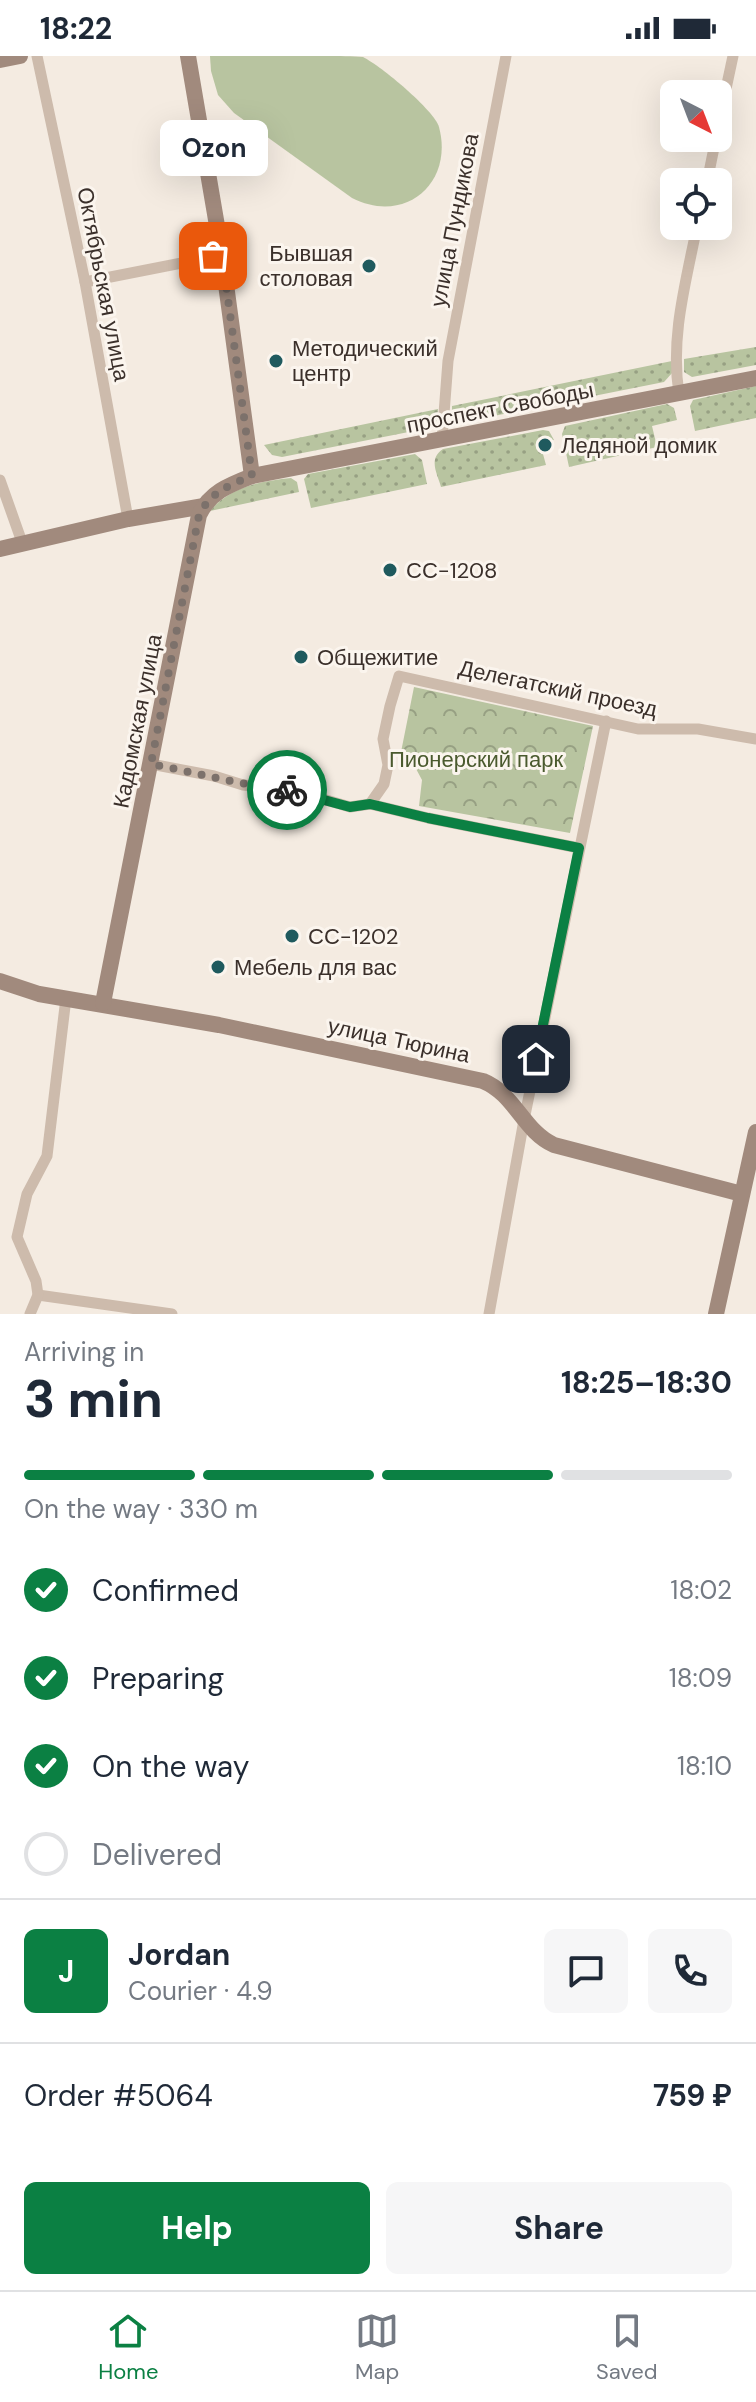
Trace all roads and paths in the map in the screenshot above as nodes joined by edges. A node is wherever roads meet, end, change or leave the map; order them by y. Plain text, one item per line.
1 (20, 56) edge
2 (37, 56) edge
3 (188, 56) edge
4 (506, 56) edge
5 (733, 56) edge
6 (0, 60) edge
7 (728, 80) edge
8 (694, 240) edge
9 (222, 255) junction
10 (85, 282) junction
11 (756, 378) edge
12 (679, 394) junction
13 (442, 440) junction
14 (252, 476) junction
15 (0, 480) edge
16 (204, 506) junction
17 (128, 519) junction
18 (23, 545) junction
19 (0, 549) edge
20 (606, 721) junction
21 (756, 739) edge
22 (151, 764) junction
23 (370, 804) junction
24 (579, 848) junction
25 (0, 981) edge
26 (66, 998) junction
27 (103, 1003) junction
28 (524, 1120) junction
29 (756, 1132) edge
30 (742, 1194) junction
31 (38, 1295) junction
32 (30, 1314) edge
33 (172, 1314) edge
34 (489, 1314) edge
35 (716, 1314) edge

1 - 6 street
2 - 10 street, Октябрьская улица
3 - 9 street
4 - 13 street, улица Пундикова
5 - 7 street
8 - 12 street
9 - 10 street
9 - 14 street
10 - 17 street, Октябрьская улица
11 - 12 street, проспект Свободы
12 - 13 street, проспект Свободы
13 - 14 street, проспект Свободы
14 - 16 street
15 - 18 street
16 - 17 street
16 - 22 street, Кадомская улица
17 - 18 street
18 - 19 street
20 - 21 street, Делегатский проезд
20 - 23 street, Делегатский проезд
20 - 24 street
22 - 23 street
22 - 27 street, Кадомская улица
23 - 24 street
24 - 28 street
25 - 26 street, улица Тюрина
26 - 27 street, улица Тюрина
26 - 31 street
27 - 28 street, улица Тюрина
28 - 30 street, улица Тюрина
28 - 34 street
29 - 30 street
30 - 35 street
31 - 32 street
31 - 33 street

